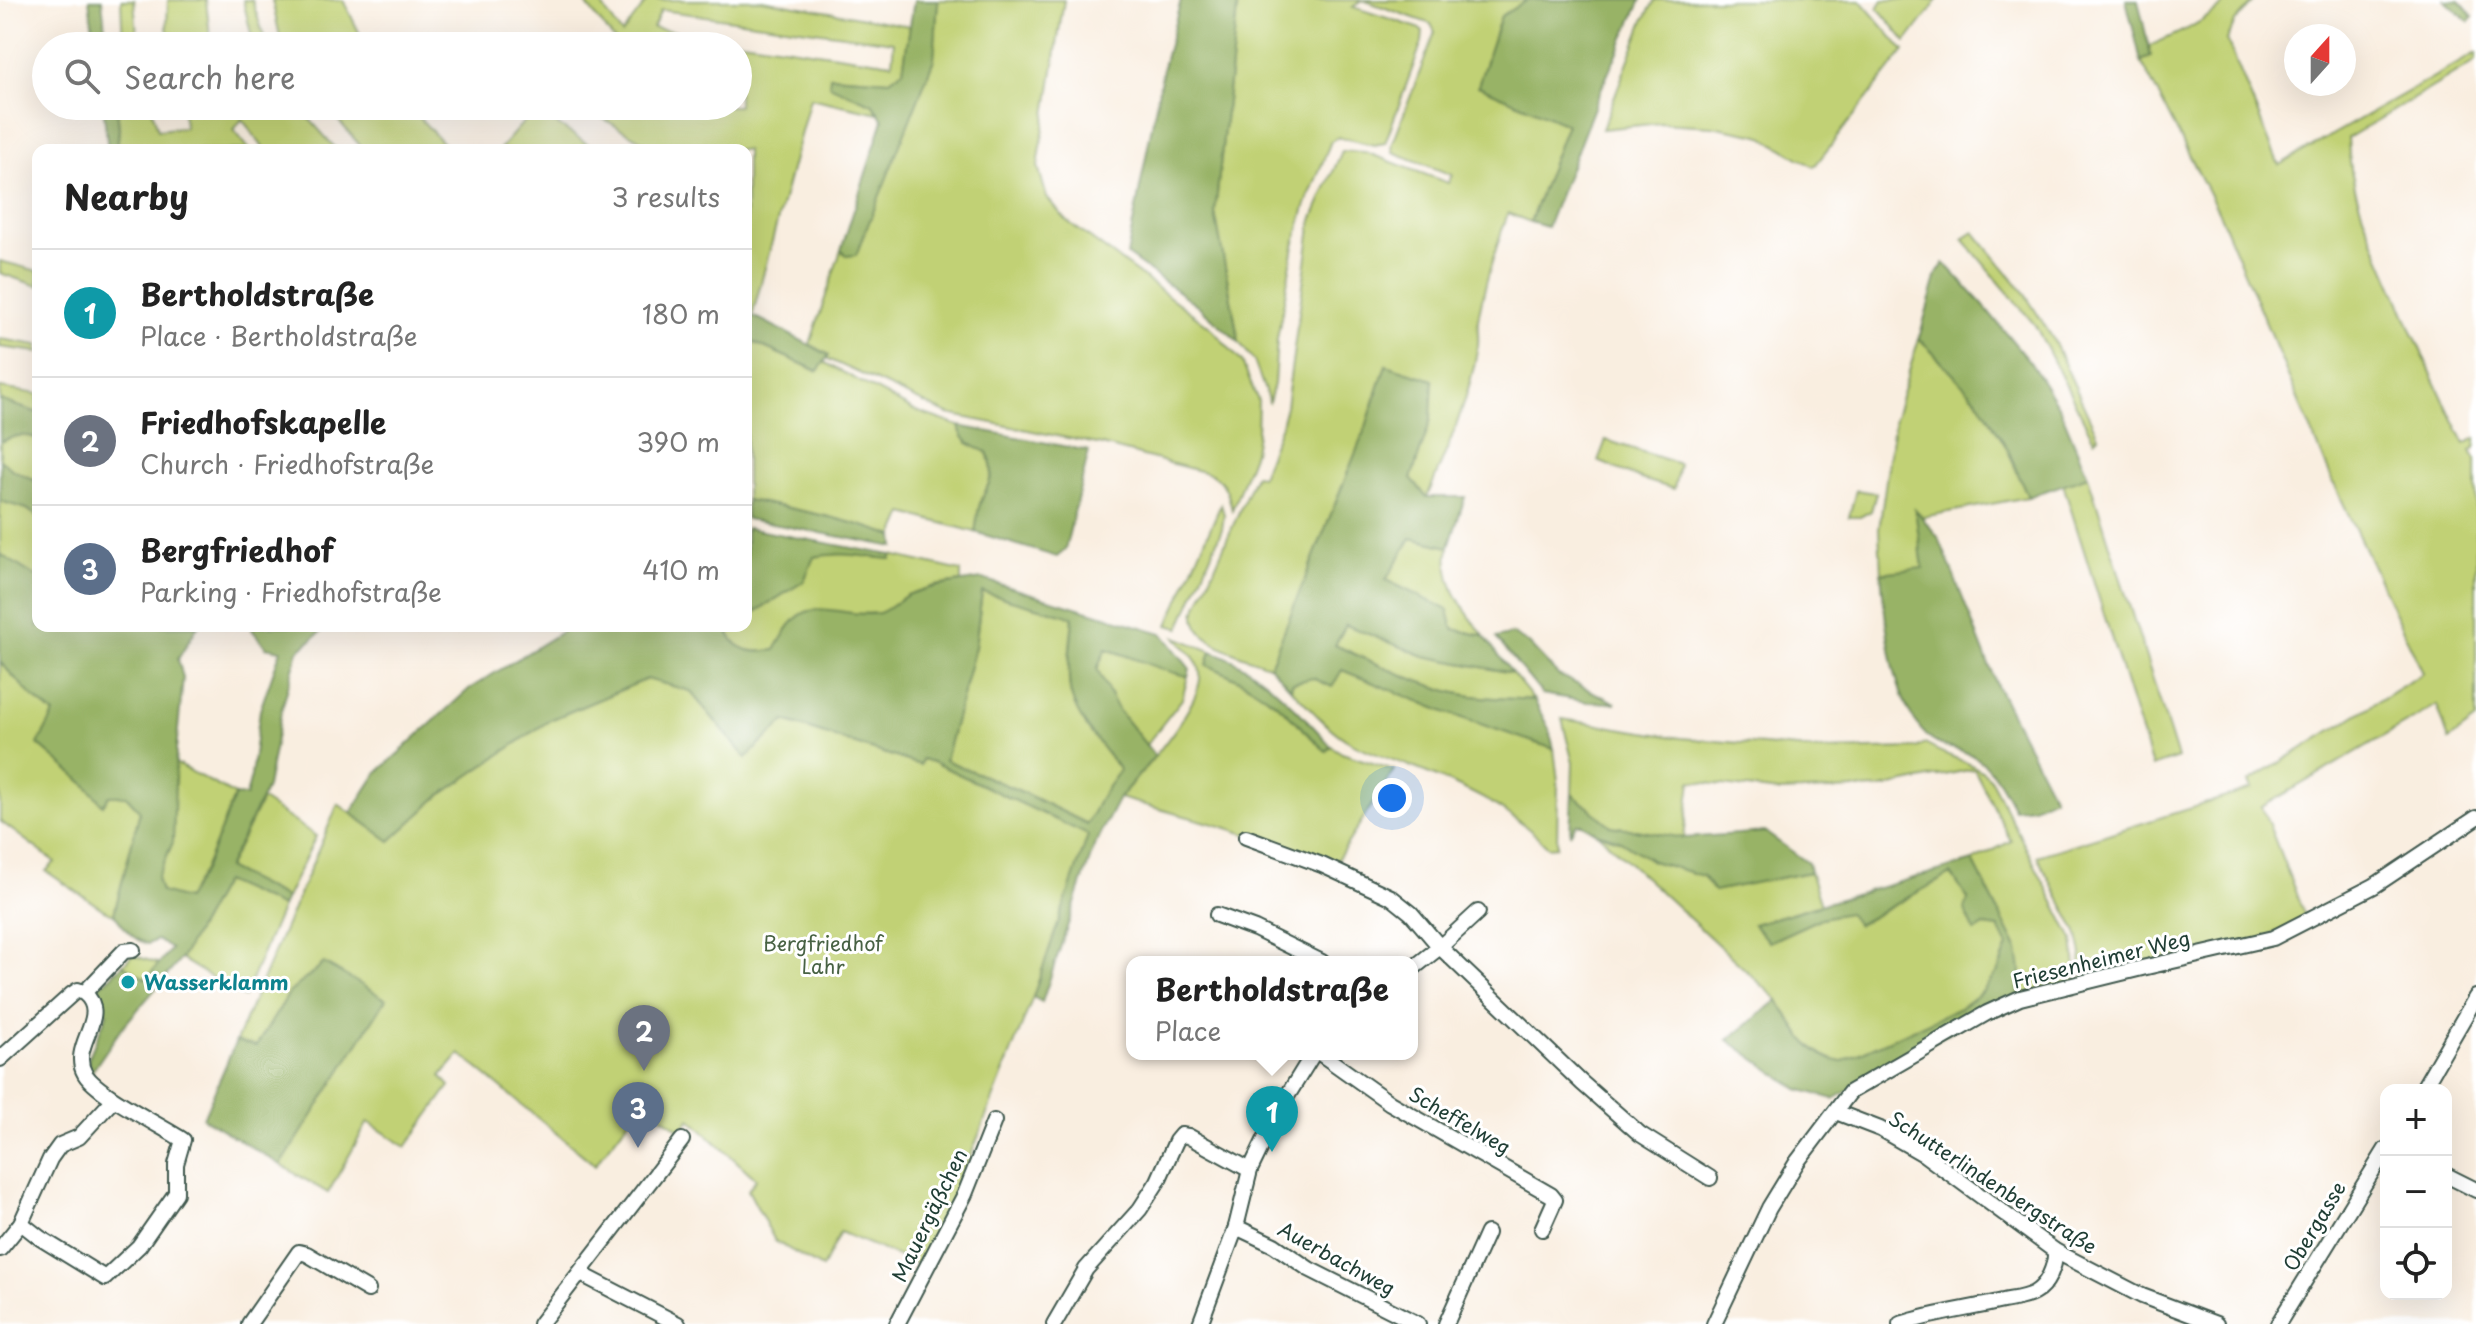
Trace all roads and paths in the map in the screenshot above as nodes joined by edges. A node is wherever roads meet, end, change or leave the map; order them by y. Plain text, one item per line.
1 (2476, 818) edge
2 (1246, 837) dead end
3 (1478, 912) dead end
4 (1217, 915) dead end
5 (1440, 947) junction
6 (133, 950) dead end
7 (1310, 956) edge
8 (1418, 964) edge
9 (84, 993) junction
10 (2476, 998) edge
11 (0, 1059) edge
12 (1309, 1060) edge
13 (1329, 1060) edge
14 (2426, 1084) edge
15 (114, 1099) junction
16 (1836, 1112) junction
17 (994, 1121) dead end
18 (682, 1140) dead end
19 (2382, 1156) edge
20 (1250, 1170) junction
21 (1710, 1178) dead end
22 (2452, 1178) edge
23 (2476, 1190) edge
24 (21, 1223) junction
25 (1236, 1227) junction
26 (1542, 1229) dead end
27 (1487, 1233) dead end
28 (0, 1249) edge
29 (2055, 1251) junction
30 (581, 1274) junction
31 (368, 1290) dead end
32 (249, 1324) edge
33 (540, 1324) edge
34 (678, 1324) edge
35 (897, 1324) edge
36 (1054, 1324) edge
37 (1200, 1324) edge
38 (1418, 1324) edge
39 (1446, 1324) edge
40 (1714, 1324) edge
41 (1900, 1324) edge
42 (2216, 1324) edge
43 (2278, 1324) edge

1 - 16 street, Friesenheimer Weg
2 - 5 street
3 - 5 street
4 - 7 street
5 - 8 street
5 - 21 street
6 - 9 street
9 - 11 street
9 - 15 street
10 - 14 street
12 - 20 street
13 - 26 street, Scheffelweg
15 - 24 street
15 - 24 street
16 - 29 street, Schutterlindenbergstraße
16 - 40 street, Friesenheimer Weg
17 - 35 street, Mauergäßchen
18 - 30 street
19 - 43 street, Obergasse
20 - 25 street
20 - 36 street
22 - 23 street
24 - 28 street
25 - 37 street
25 - 38 street, Auerbachweg
27 - 39 street
29 - 41 street
29 - 42 street, Schutterlindenbergstraße
30 - 33 street
30 - 34 street
31 - 32 street

